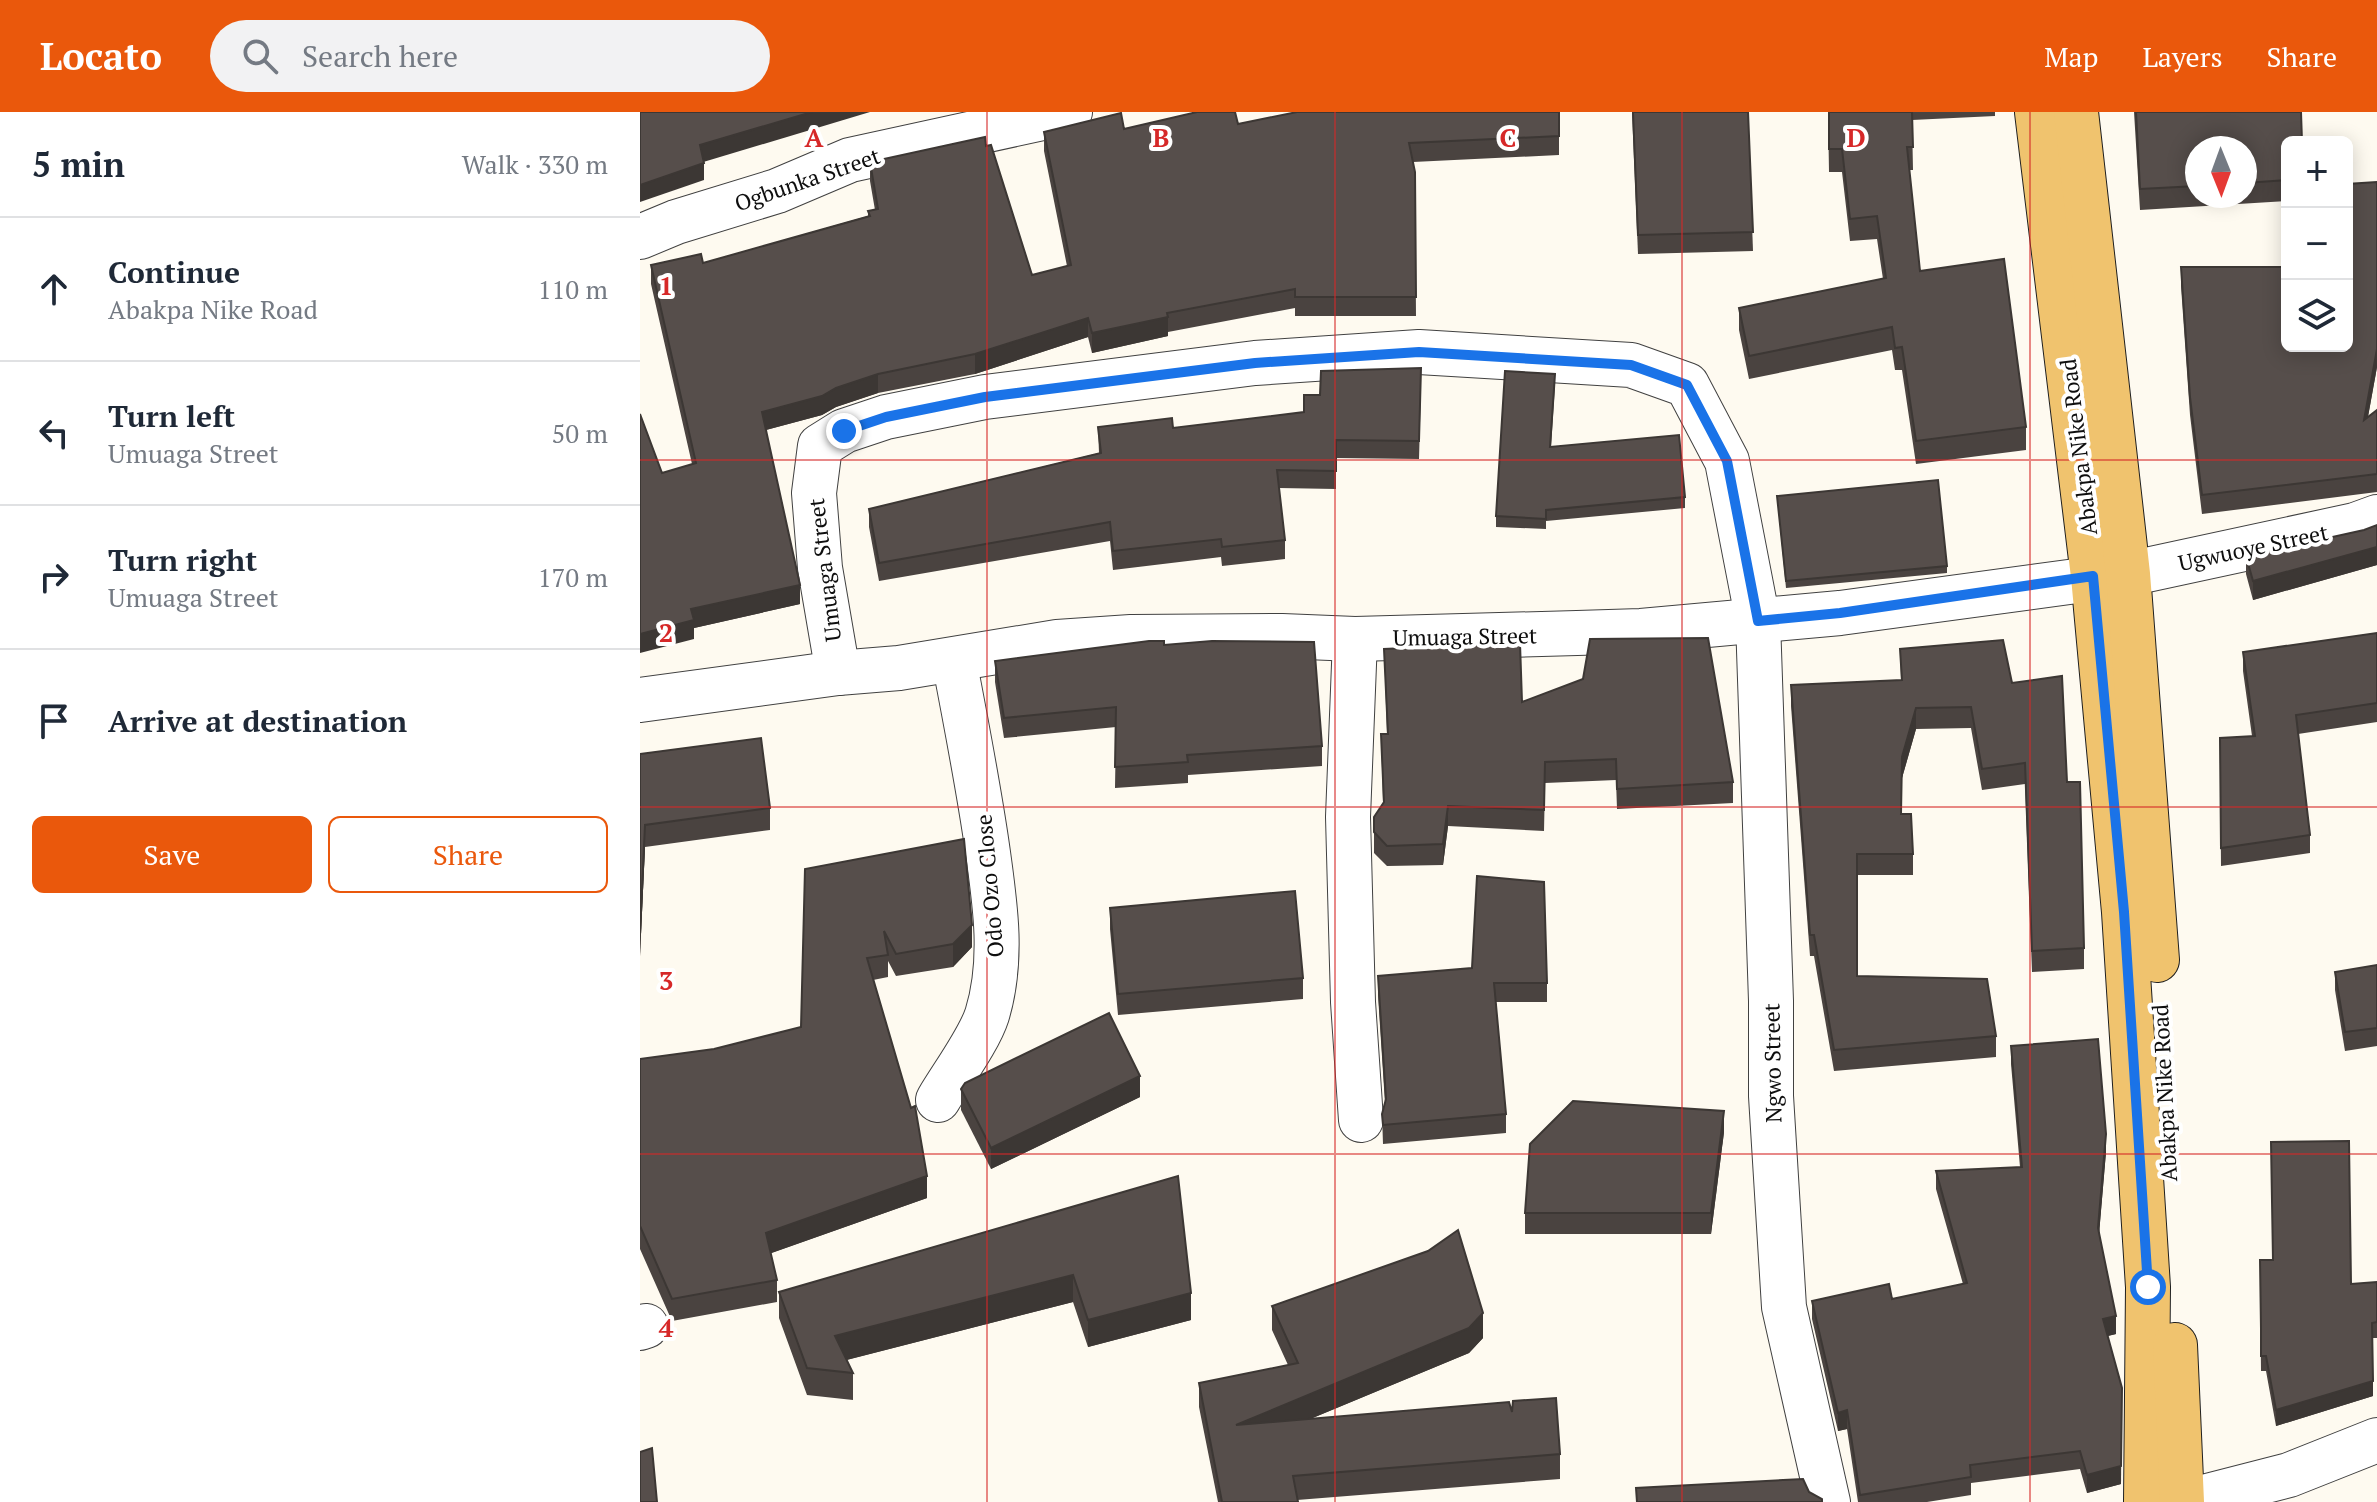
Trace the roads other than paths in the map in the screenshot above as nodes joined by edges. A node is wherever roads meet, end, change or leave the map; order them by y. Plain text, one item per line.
1 (2037, 112) edge
2 (2076, 112) edge
3 (1046, 114) edge
4 (640, 237) edge
5 (2377, 517) edge
6 (2110, 575) junction
7 (1758, 621) junction
8 (1355, 639) junction
9 (954, 660) junction
10 (838, 673) junction
11 (640, 700) edge
12 (938, 1100) dead end
13 (1361, 1120) dead end
14 (2372, 1451) edge
15 (1828, 1501) edge
16 (2146, 1502) edge
17 (2183, 1502) edge

1 - 6 main road, Abakpa Nike Road
2 - 6 main road, Abakpa Nike Road
3 - 4 street, Ogbunka Street
5 - 6 street, Ugwuoye Street
6 - 7 street, Umuaga Street
6 - 16 main road, Abakpa Nike Road
6 - 17 main road, Abakpa Nike Road
7 - 8 street, Umuaga Street
7 - 10 street, Umuaga Street
7 - 15 street, Ngwo Street
8 - 9 street, Umuaga Street
8 - 13 street
9 - 10 street, Umuaga Street
9 - 12 street, Odo Ozo Close
10 - 11 street, Umuaga Street
14 - 17 street

